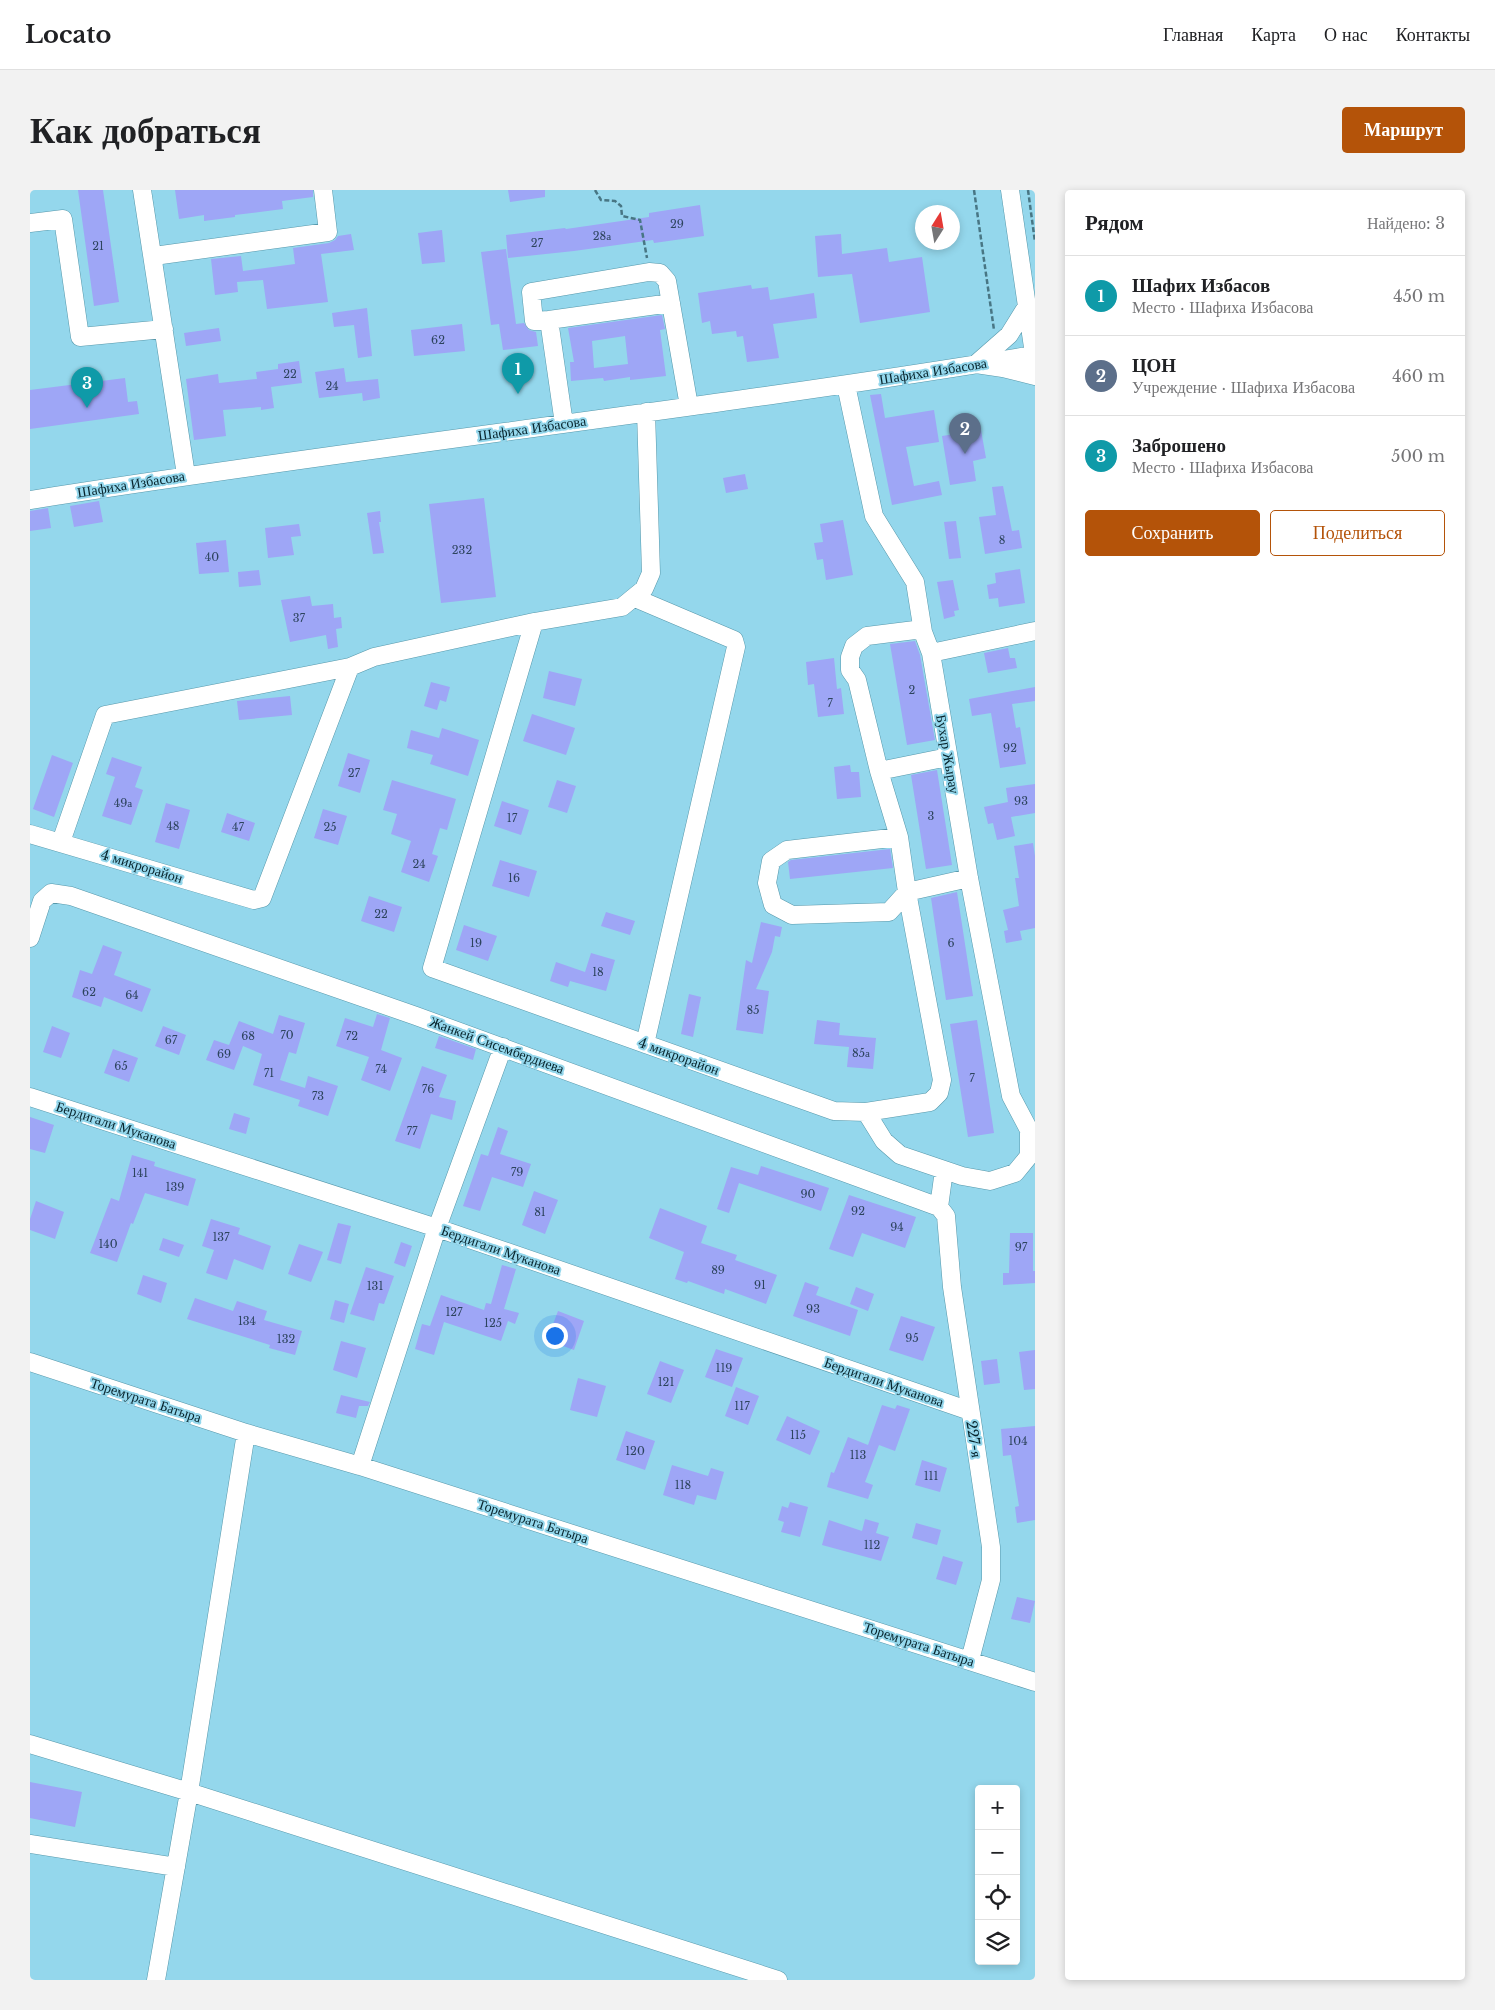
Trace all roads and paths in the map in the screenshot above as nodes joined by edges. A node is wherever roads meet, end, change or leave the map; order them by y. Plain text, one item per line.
1 (142, 190) edge
2 (323, 190) edge
3 (596, 190) edge
4 (974, 190) edge
5 (1010, 190) edge
6 (1028, 190) edge
7 (30, 223) edge
8 (1035, 242) edge
9 (154, 256) junction
10 (649, 272) junction
11 (671, 303) junction
12 (1027, 306) junction
13 (549, 320) junction
14 (164, 329) junction
15 (996, 347) junction
16 (1034, 358) edge
17 (976, 364) junction
18 (1035, 376) edge
19 (846, 385) junction
20 (689, 406) junction
21 (646, 412) junction
22 (564, 424) junction
23 (186, 475) junction
24 (30, 500) edge
25 (635, 598) junction
26 (534, 622) junction
27 (924, 632) junction
28 (1035, 632) edge
29 (931, 653) junction
30 (350, 667) junction
31 (948, 757) junction
32 (879, 771) junction
33 (30, 834) edge
34 (899, 837) junction
35 (61, 842) junction
36 (969, 878) junction
37 (907, 892) junction
38 (30, 938) edge
39 (645, 1044) junction
40 (503, 1047) junction
41 (30, 1097) edge
42 (866, 1112) junction
43 (944, 1170) junction
44 (943, 1212) junction
45 (437, 1228) junction
46 (30, 1362) edge
47 (970, 1411) junction
48 (246, 1433) junction
49 (360, 1466) junction
50 (970, 1660) junction
51 (1035, 1682) edge
52 (30, 1744) edge
53 (189, 1792) junction
54 (30, 1844) edge
55 (176, 1867) junction
56 (156, 1980) edge
57 (778, 1980) edge

1 - 9 street
2 - 9 street
3 - 10 path
4 - 15 path
5 - 12 street
6 - 8 path
7 - 14 street
9 - 14 street
10 - 11 street
10 - 13 street
11 - 13 street
11 - 20 street
12 - 15 street
12 - 16 street
13 - 22 street
14 - 23 street
15 - 17 street
16 - 17 street, Шафиха Избасова
17 - 18 street
17 - 19 street, Шафиха Избасова
19 - 20 street, Шафиха Избасова
19 - 27 street, Бухар Жырау
20 - 21 street, Шафиха Избасова
21 - 22 street, Шафиха Избасова
21 - 25 street
22 - 23 street, Шафиха Избасова
23 - 24 street, Шафиха Избасова
25 - 26 street
25 - 39 street
26 - 30 street
26 - 39 street, 4 микрорайон
27 - 29 street, Бухар Жырау
27 - 32 street
28 - 29 street
29 - 31 street, Бухар Жырау
30 - 35 street
30 - 35 street, 4 микрорайон
31 - 32 street
31 - 36 street, Бухар Жырау
32 - 34 street
33 - 35 street, 4 микрорайон
34 - 37 street
34 - 37 street
36 - 37 street
36 - 43 street, Бухар Жырау
37 - 42 street, 4 микрорайон
38 - 40 street, Жанкей Сисембердиева
39 - 42 street, 4 микрорайон
40 - 44 street, Жанкей Сисембердиева
40 - 45 street
41 - 45 street, Бердигали Муканова
42 - 43 street
43 - 44 street, 227-я
44 - 47 street, 227-я
45 - 47 street, Бердигали Муканова
45 - 49 street
46 - 48 street, Торемурата Батыра
47 - 50 street, 227-я
48 - 49 street, Торемурата Батыра
48 - 53 street
49 - 50 street, Торемурата Батыра
50 - 51 street, Торемурата Батыра
52 - 53 street
53 - 55 street
53 - 57 street
54 - 55 street
55 - 56 street

